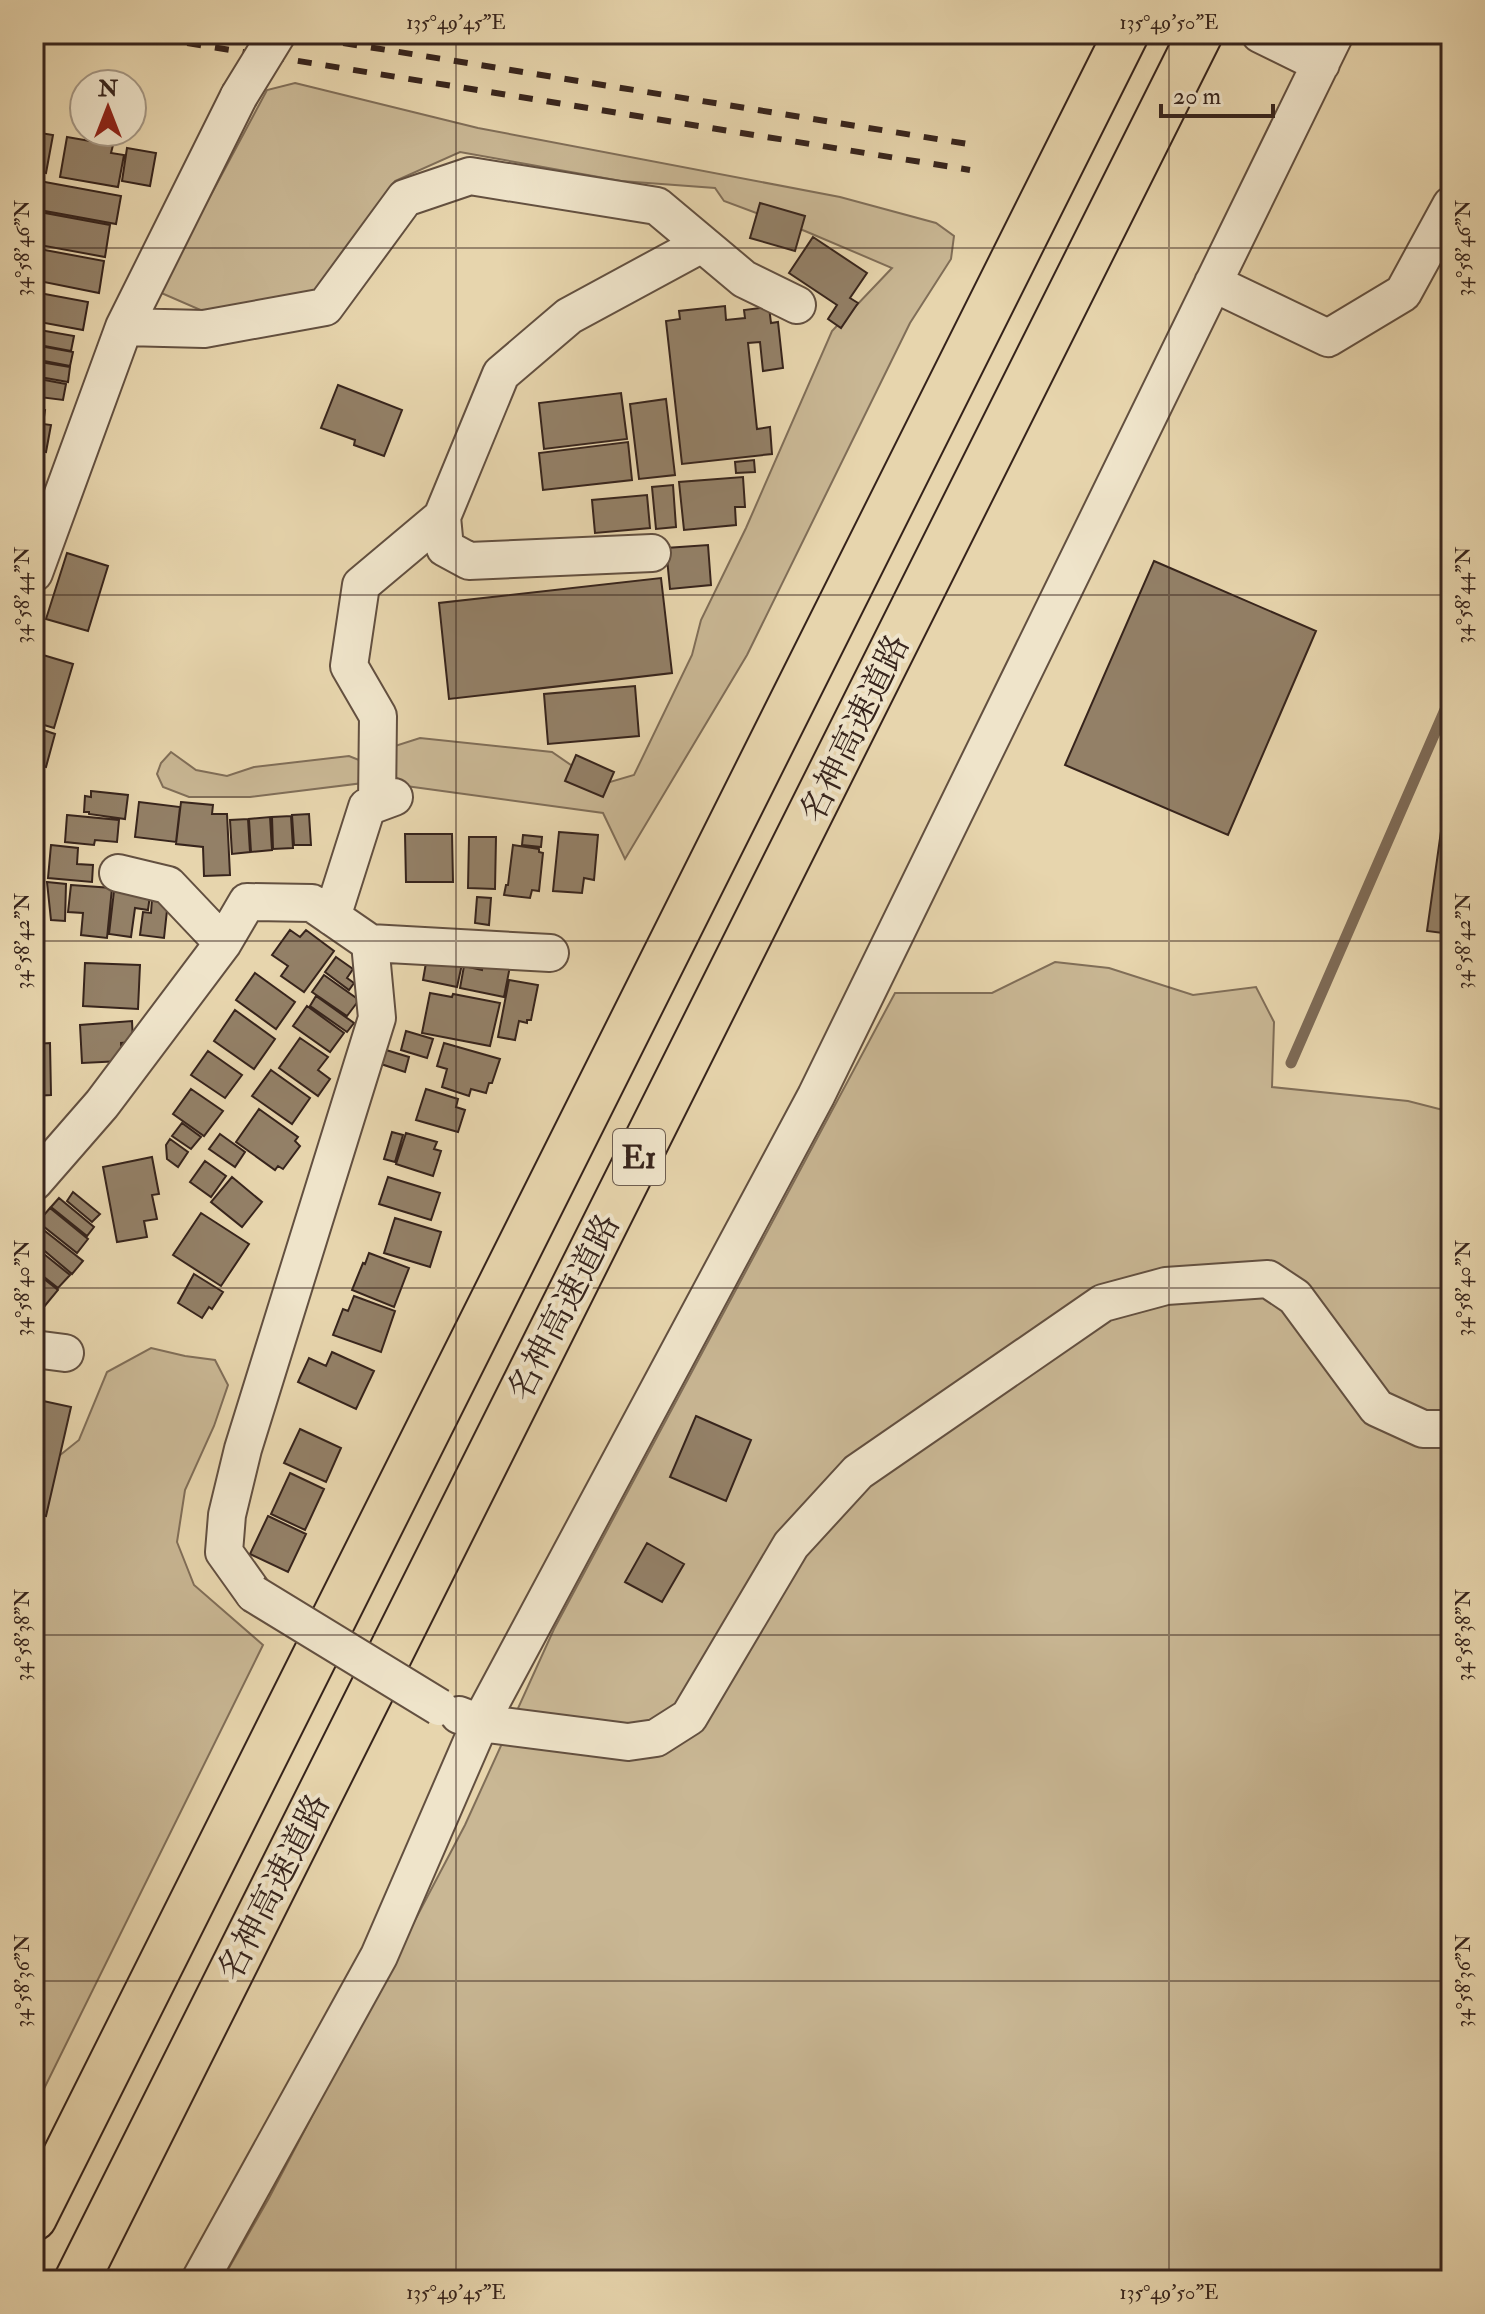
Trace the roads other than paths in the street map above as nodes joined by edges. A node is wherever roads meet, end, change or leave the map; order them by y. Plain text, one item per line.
1 (277, 34) edge
2 (1126, 34) edge
3 (1200, 34) edge
4 (1260, 34) edge
5 (1319, 51) edge
6 (1451, 205) edge
7 (702, 244) junction
8 (1213, 283) junction
9 (797, 305) dead end
10 (124, 327) junction
11 (442, 517) junction
12 (652, 553) dead end
13 (34, 573) edge
14 (118, 873) dead end
15 (332, 917) junction
16 (223, 943) junction
17 (370, 943) junction
18 (550, 953) dead end
19 (34, 1182) edge
20 (1451, 1429) edge
21 (480, 1723) junction
22 (34, 2218) edge
23 (77, 2280) edge
24 (200, 2280) edge

1 - 10 street, bridge
2 - 22 highway, 名神高速道路 / E1
3 - 23 highway, 名神高速道路 / E1
4 - 5 street
5 - 8 street
6 - 8 street
7 - 9 street
7 - 10 street
7 - 11 street
8 - 21 street
10 - 13 street
11 - 12 street
11 - 15 street
14 - 16 street
15 - 16 street
15 - 17 street
16 - 19 street
17 - 18 street
17 - 21 street, bridge
20 - 21 street
21 - 24 street

